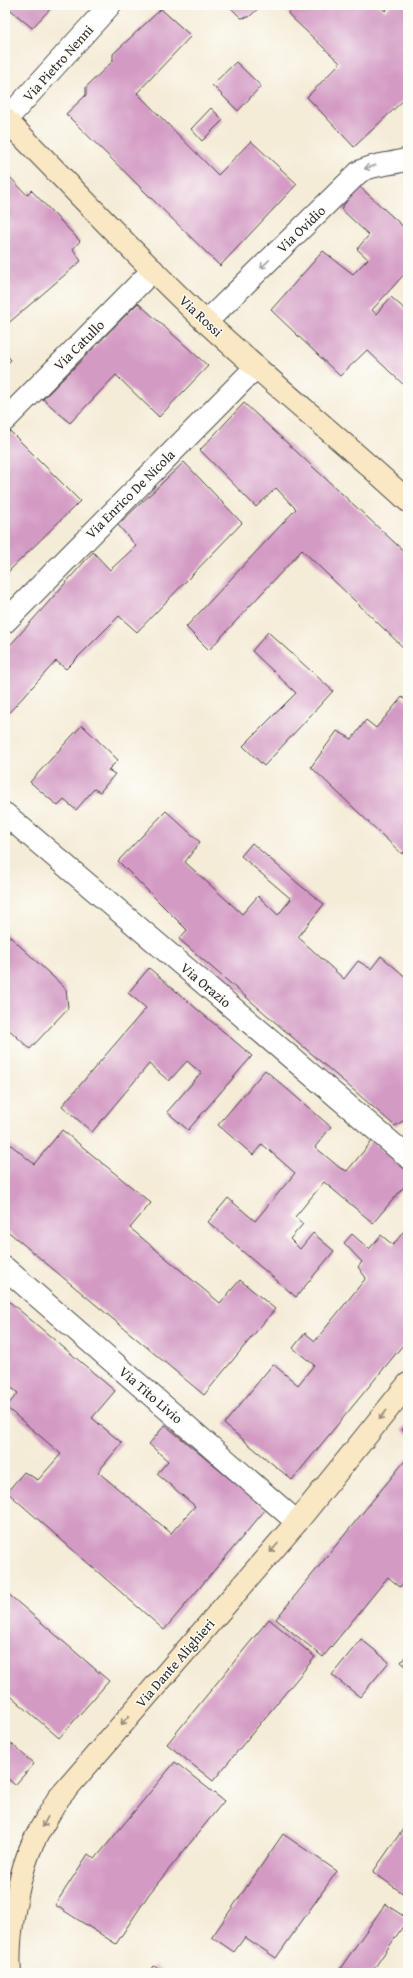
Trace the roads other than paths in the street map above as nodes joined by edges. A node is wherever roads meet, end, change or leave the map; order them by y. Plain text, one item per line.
1 (110, 5) edge
2 (5, 120) edge
3 (408, 159) edge
4 (153, 270) junction
5 (206, 322) junction
6 (256, 367) junction
7 (5, 420) edge
8 (408, 501) edge
9 (5, 622) edge
10 (5, 814) edge
11 (408, 1157) edge
12 (5, 1268) edge
13 (408, 1384) edge
14 (297, 1522) junction
15 (10, 1904) edge
16 (10, 1973) edge

1 - 2 street, Via Pietro Nenni
2 - 4 street, Via Rossi
3 -> 5 street, Via Ovidio
4 - 5 street, Via Rossi
4 - 7 street, Via Catullo
5 - 6 street, Via Rossi
6 - 8 street, Via Rossi
6 - 9 street, Via Enrico De Nicola
10 - 11 street, Via Orazio
12 - 14 street, Via Tito Livio
13 -> 14 street, Via Dante Alighieri
14 -> 15 street, Via Dante Alighieri
15 - 16 street, Via Dante Alighieri

